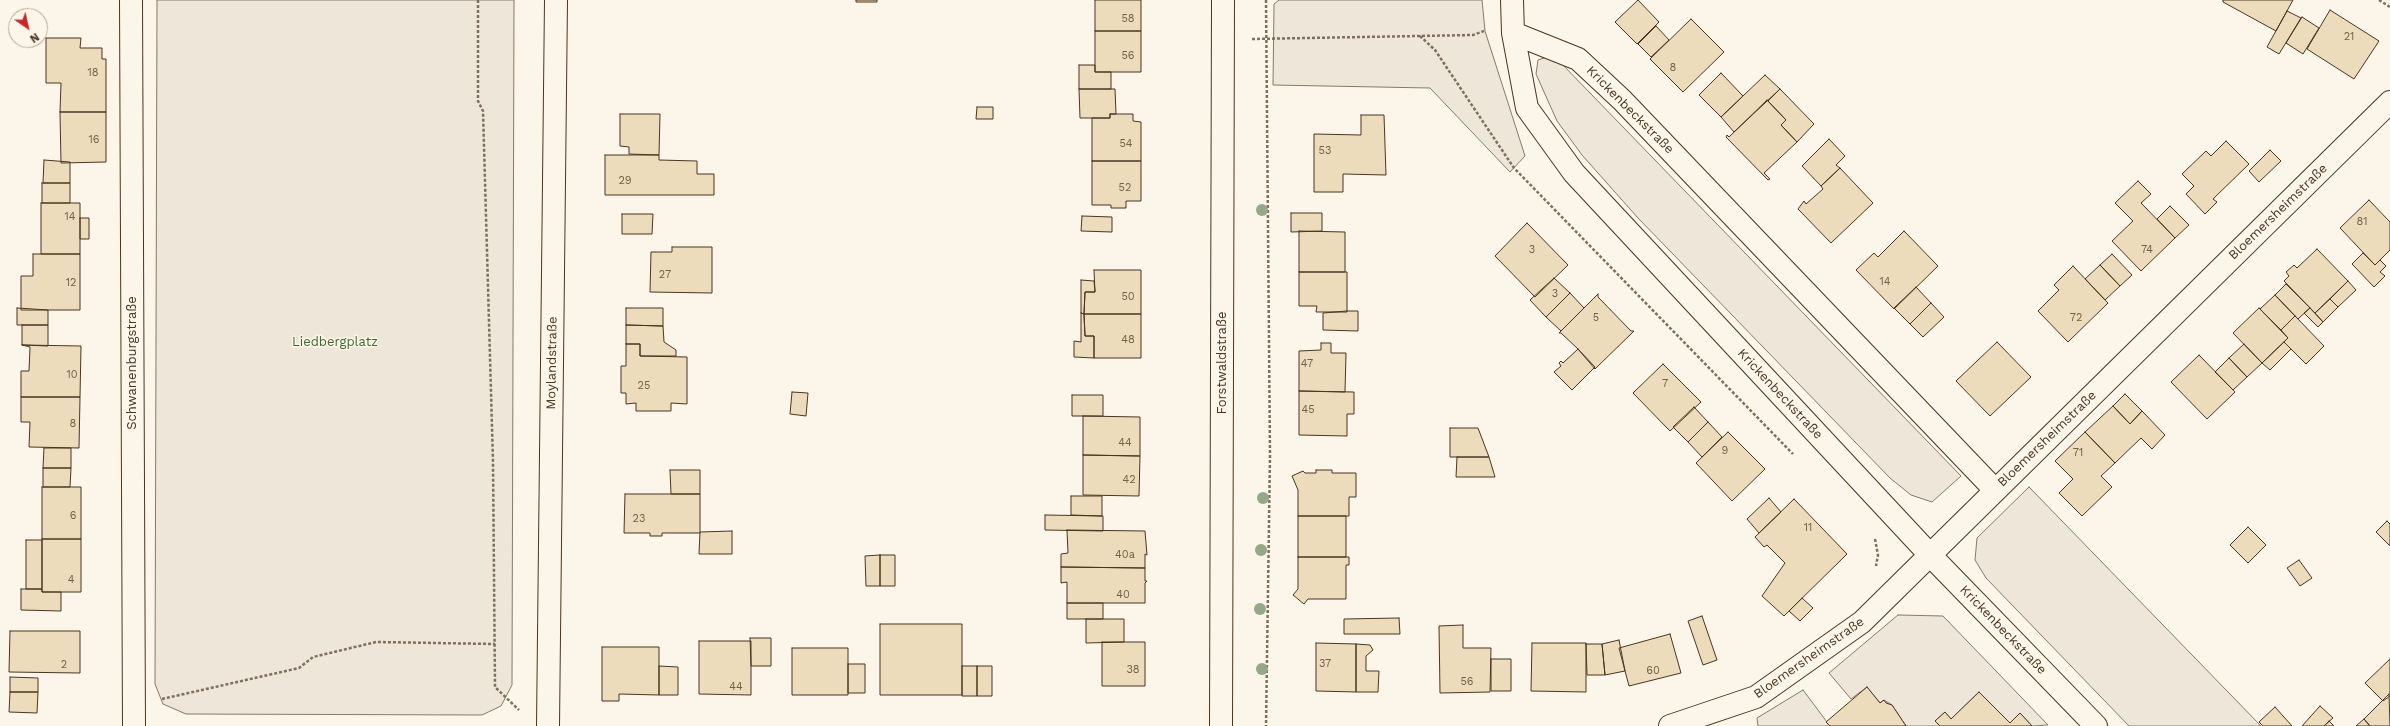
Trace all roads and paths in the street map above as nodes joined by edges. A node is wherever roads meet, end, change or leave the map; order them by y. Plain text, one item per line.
1 (131, 0) edge
2 (478, 0) edge
3 (556, 0) edge
4 (1223, 0) edge
5 (1266, 0) edge
6 (1512, 0) edge
7 (2379, 0) edge
8 (2390, 7) edge
9 (1513, 33) junction
10 (1420, 36) junction
11 (1223, 39) junction
12 (1266, 39) junction
13 (2390, 102) edge
14 (1798, 459) dead end
15 (1995, 490) junction
16 (1870, 534) dead end
17 (1931, 556) junction
18 (1896, 590) junction
19 (494, 644) junction
20 (524, 715) dead end
21 (134, 716) edge
22 (548, 726) edge
23 (1221, 726) edge
24 (1266, 726) edge
25 (1670, 726) edge
26 (2096, 726) edge

1 - 21 street, Schwanenburgstraße
2 - 19 path
3 - 22 street, Moylandstraße
4 - 11 street, Forstwaldstraße
5 - 12 path
6 - 9 street, Krickenbeckstraße
7 - 8 path
9 - 10 path
9 - 15 street, Krickenbeckstraße
9 - 17 street, Krickenbeckstraße
10 - 12 path
10 - 14 path
11 - 12 path
11 - 23 street, Forstwaldstraße
12 - 24 path
13 - 15 street, Bloemersheimstraße
15 - 17 street, Bloemersheimstraße
16 - 18 path
17 - 18 street, Bloemersheimstraße
17 - 26 street, Krickenbeckstraße
18 - 25 street, Bloemersheimstraße
19 - 20 path
19 - 21 path

